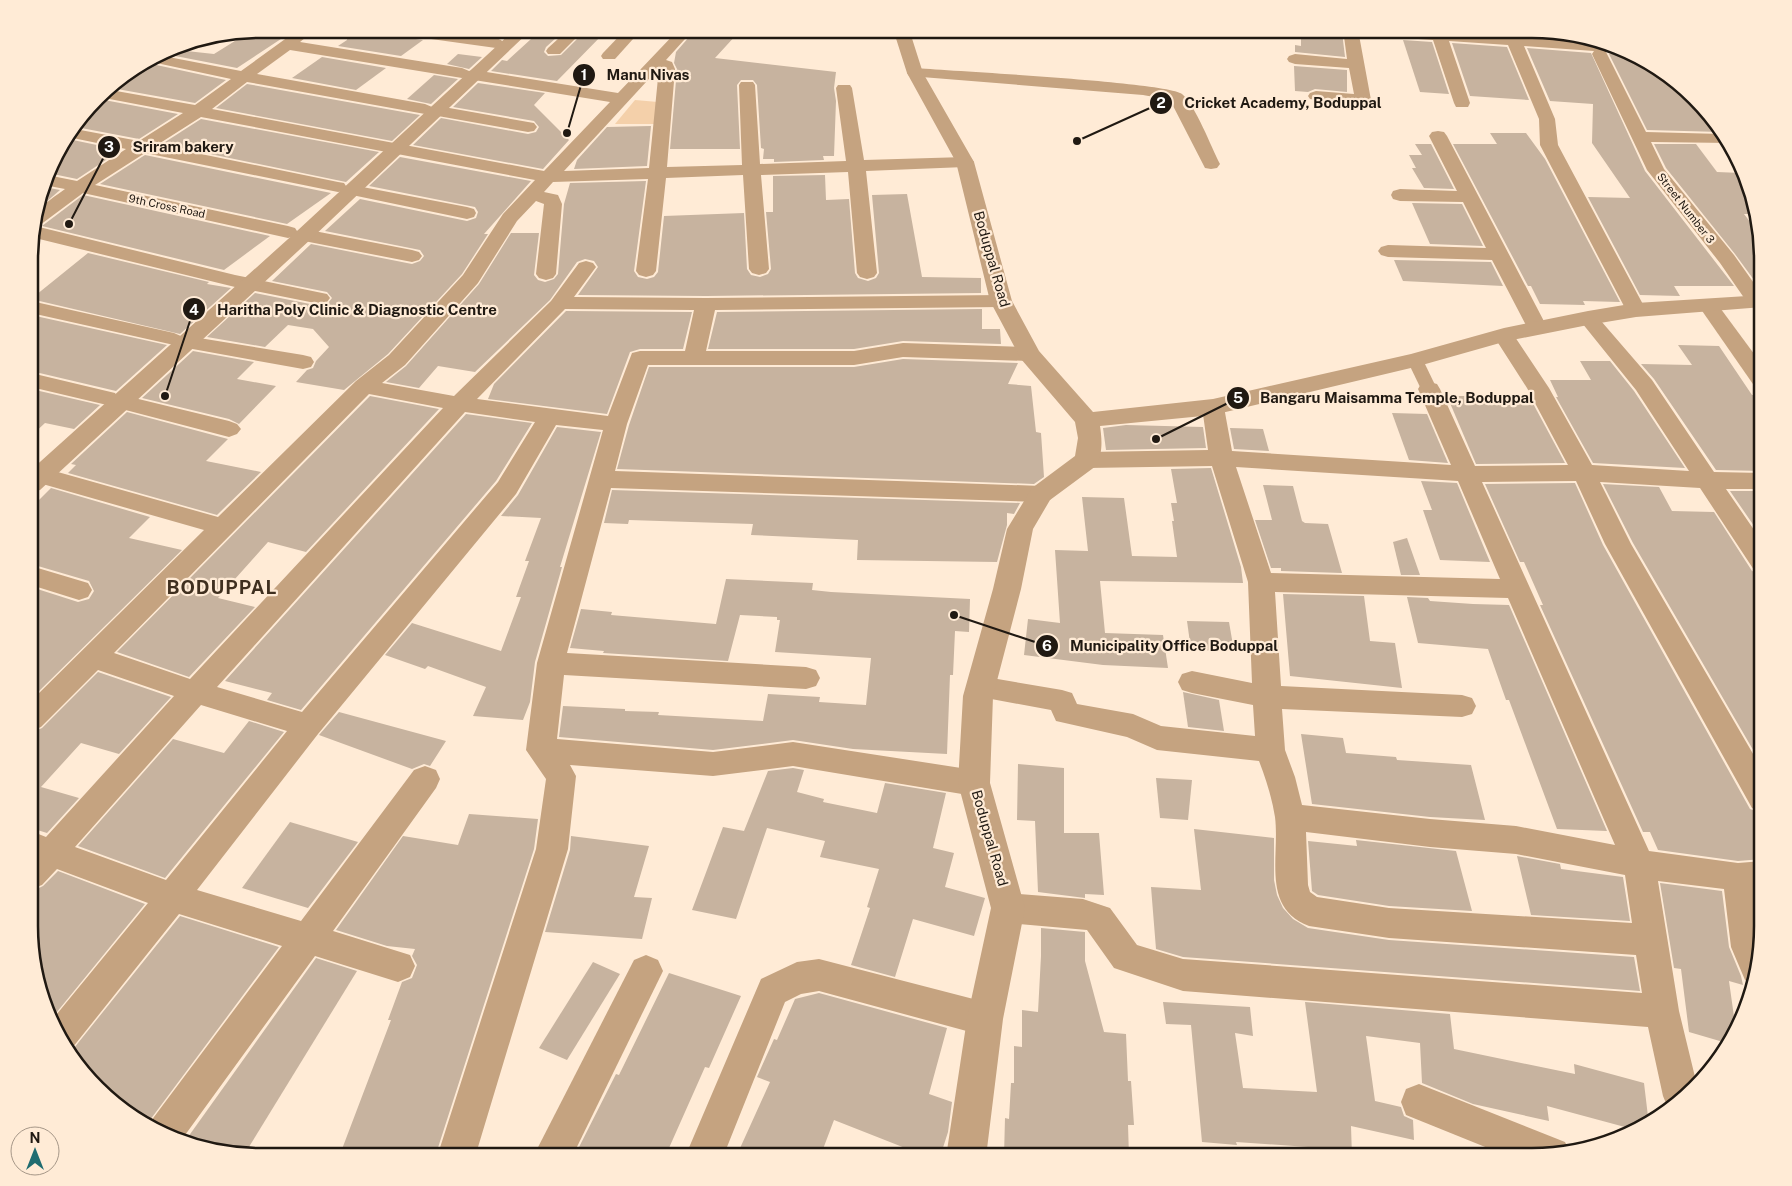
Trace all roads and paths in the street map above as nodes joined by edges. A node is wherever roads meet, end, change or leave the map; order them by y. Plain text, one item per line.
1 (296, 38) edge
2 (460, 38) edge
3 (501, 38) edge
4 (513, 38) edge
5 (568, 38) edge
6 (626, 38) edge
7 (679, 38) edge
8 (904, 38) edge
9 (1351, 38) edge
10 (1441, 38) edge
11 (1512, 38) edge
12 (1534, 38) edge
13 (496, 43) junction
14 (287, 45) junction
15 (1591, 45) edge
16 (1596, 46) edge
17 (554, 51) dead end
18 (609, 56) dead end
19 (1295, 59) dead end
20 (161, 60) edge
21 (655, 63) junction
22 (1355, 64) junction
23 (915, 73) junction
24 (468, 74) junction
25 (245, 78) junction
26 (748, 85) dead end
27 (844, 88) dead end
28 (111, 95) edge
29 (1316, 96) dead end
30 (623, 99) junction
31 (1462, 102) dead end
32 (431, 110) junction
33 (198, 111) junction
34 (528, 127) dead end
35 (76, 134) edge
36 (1438, 136) dead end
37 (1640, 137) junction
38 (1719, 139) edge
39 (141, 147) junction
40 (389, 148) junction
41 (965, 162) junction
42 (1211, 164) dead end
43 (856, 165) junction
44 (751, 168) junction
45 (658, 172) junction
46 (548, 178) junction
47 (52, 181) edge
48 (80, 188) junction
49 (345, 188) junction
50 (531, 195) junction
51 (1400, 195) dead end
52 (1468, 197) junction
53 (467, 213) dead end
54 (42, 215) edge
55 (39, 233) edge
56 (296, 233) junction
57 (1388, 251) dead end
58 (1498, 254) junction
59 (412, 256) dead end
60 (586, 267) dead end
61 (759, 269) dead end
62 (646, 271) dead end
63 (867, 273) dead end
64 (546, 274) dead end
65 (242, 282) junction
66 (1754, 293) edge
67 (320, 298) dead end
68 (1001, 301) junction
69 (1754, 301) edge
70 (558, 304) junction
71 (706, 304) junction
72 (1708, 305) junction
73 (38, 308) edge
74 (1636, 310) junction
75 (1588, 318) junction
76 (1536, 328) junction
77 (1504, 335) junction
78 (181, 341) junction
79 (1029, 354) junction
80 (694, 358) junction
81 (1414, 360) junction
82 (303, 362) dead end
83 (1754, 369) edge
84 (38, 382) edge
85 (364, 386) junction
86 (1430, 389) joint
87 (115, 400) junction
88 (458, 405) junction
89 (1213, 408) junction
90 (549, 418) junction
91 (1087, 420) junction
92 (616, 424) junction
93 (229, 430) dead end
94 (1221, 458) junction
95 (1087, 460) junction
96 (38, 471) edge
97 (1584, 473) junction
98 (1467, 474) junction
99 (38, 476) edge
100 (600, 479) junction
101 (1707, 480) junction
102 (1754, 481) edge
103 (1041, 494) junction
104 (223, 527) junction
105 (1754, 550) edge
106 (38, 577) edge
107 (1261, 582) junction
108 (1516, 589) junction
109 (79, 590) dead end
110 (93, 657) junction
111 (550, 663) junction
112 (806, 678) dead end
113 (1192, 682) dead end
114 (980, 687) junction
115 (195, 692) junction
116 (1268, 697) junction
117 (1462, 706) dead end
118 (38, 712) edge
119 (308, 726) junction
120 (542, 750) junction
121 (1270, 750) junction
122 (425, 779) dead end
123 (974, 783) junction
124 (1754, 783) edge
125 (1290, 817) junction
126 (42, 848) edge
127 (1639, 864) junction
128 (1750, 876) edge
129 (172, 897) junction
130 (1008, 908) junction
131 (309, 939) junction
132 (1650, 940) junction
133 (1752, 958) edge
134 (398, 966) dead end
135 (646, 971) dead end
136 (1662, 1012) junction
137 (985, 1019) junction
138 (64, 1032) edge
139 (1680, 1092) edge
140 (1419, 1102) dead end
141 (168, 1129) edge
142 (459, 1148) edge
143 (557, 1148) edge
144 (708, 1148) edge
145 (967, 1148) edge
146 (1534, 1148) edge

1 - 14 street
2 - 13 street
3 - 13 street
4 - 24 street
5 - 17 street
6 - 18 street
7 - 21 street
8 - 23 street, Boduppal Road
9 - 22 street
10 - 31 street
11 - 74 street
12 - 15 street
13 - 24 street
14 - 24 street
14 - 25 street
16 - 37 street, Street Number 3
19 - 22 street
20 - 25 street
21 - 30 street
21 - 45 street
22 - 29 street
23 - 41 street, Boduppal Road
23 - 42 street
24 - 30 street
24 - 32 street
25 - 32 street
25 - 33 street
26 - 44 street
27 - 43 street
28 - 33 street
30 - 46 street
32 - 34 street
32 - 40 street
33 - 39 street
33 - 40 street
35 - 39 street
36 - 52 street
37 - 38 street
37 - 66 street, Street Number 3
39 - 48 street
39 - 49 street
40 - 46 street
40 - 49 street
41 - 43 street
41 - 68 street, Boduppal Road
43 - 44 street
43 - 63 street
44 - 45 street
44 - 61 street
45 - 46 street
45 - 62 street
46 - 50 street
47 - 48 street, 9th Cross Road
48 - 54 street
48 - 56 street, 9th Cross Road
49 - 53 street
49 - 56 street
50 - 64 street
50 - 85 street
51 - 52 street
52 - 58 street
55 - 65 street
56 - 59 street, 9th Cross Road
56 - 65 street
57 - 58 street
58 - 76 street
60 - 70 street
65 - 67 street
65 - 78 street
68 - 71 street
68 - 79 street, Boduppal Road
69 - 72 street
70 - 71 street
70 - 88 street
71 - 80 street
72 - 74 street
72 - 83 street
73 - 78 street
74 - 75 street
75 - 76 street
75 - 101 street
76 - 77 street
77 - 81 street
77 - 97 street
78 - 82 street
78 - 87 street
79 - 80 street
79 - 91 street, Boduppal Road
80 - 92 street
81 - 86 street
81 - 89 street
84 - 87 street
85 - 88 street
85 - 104 street
86 - 98 street
87 - 93 street
87 - 96 street
88 - 90 street
88 - 115 street
89 - 91 street
89 - 94 street
90 - 92 street
90 - 119 street
91 - 95 street
92 - 100 street
94 - 95 street
94 - 98 street
94 - 107 street
95 - 103 street, Boduppal Road
97 - 98 street
97 - 101 street
97 - 124 street
98 - 108 street
99 - 104 street
100 - 103 street
100 - 111 street
101 - 102 street
101 - 105 street
103 - 114 street, Boduppal Road
104 - 110 street
106 - 109 street
107 - 108 street
107 - 116 street
108 - 127 street
110 - 115 street
110 - 118 street
111 - 112 street
111 - 120 street
113 - 116 street
114 - 121 street
114 - 123 street, Boduppal Road
115 - 119 street
115 - 126 street
116 - 117 street
116 - 121 street
119 - 129 street
120 - 123 street
120 - 142 street
121 - 125 street
122 - 131 street
123 - 130 street, Boduppal Road
125 - 127 street
125 - 132 street
126 - 129 street
127 - 128 street
127 - 132 street
128 - 133 street
129 - 131 street
129 - 138 street
130 - 136 street
130 - 137 street, Boduppal Road
131 - 134 street
131 - 141 street
132 - 136 street
135 - 143 street
136 - 139 street
137 - 144 street
137 - 145 street, Boduppal Road
140 - 146 street

